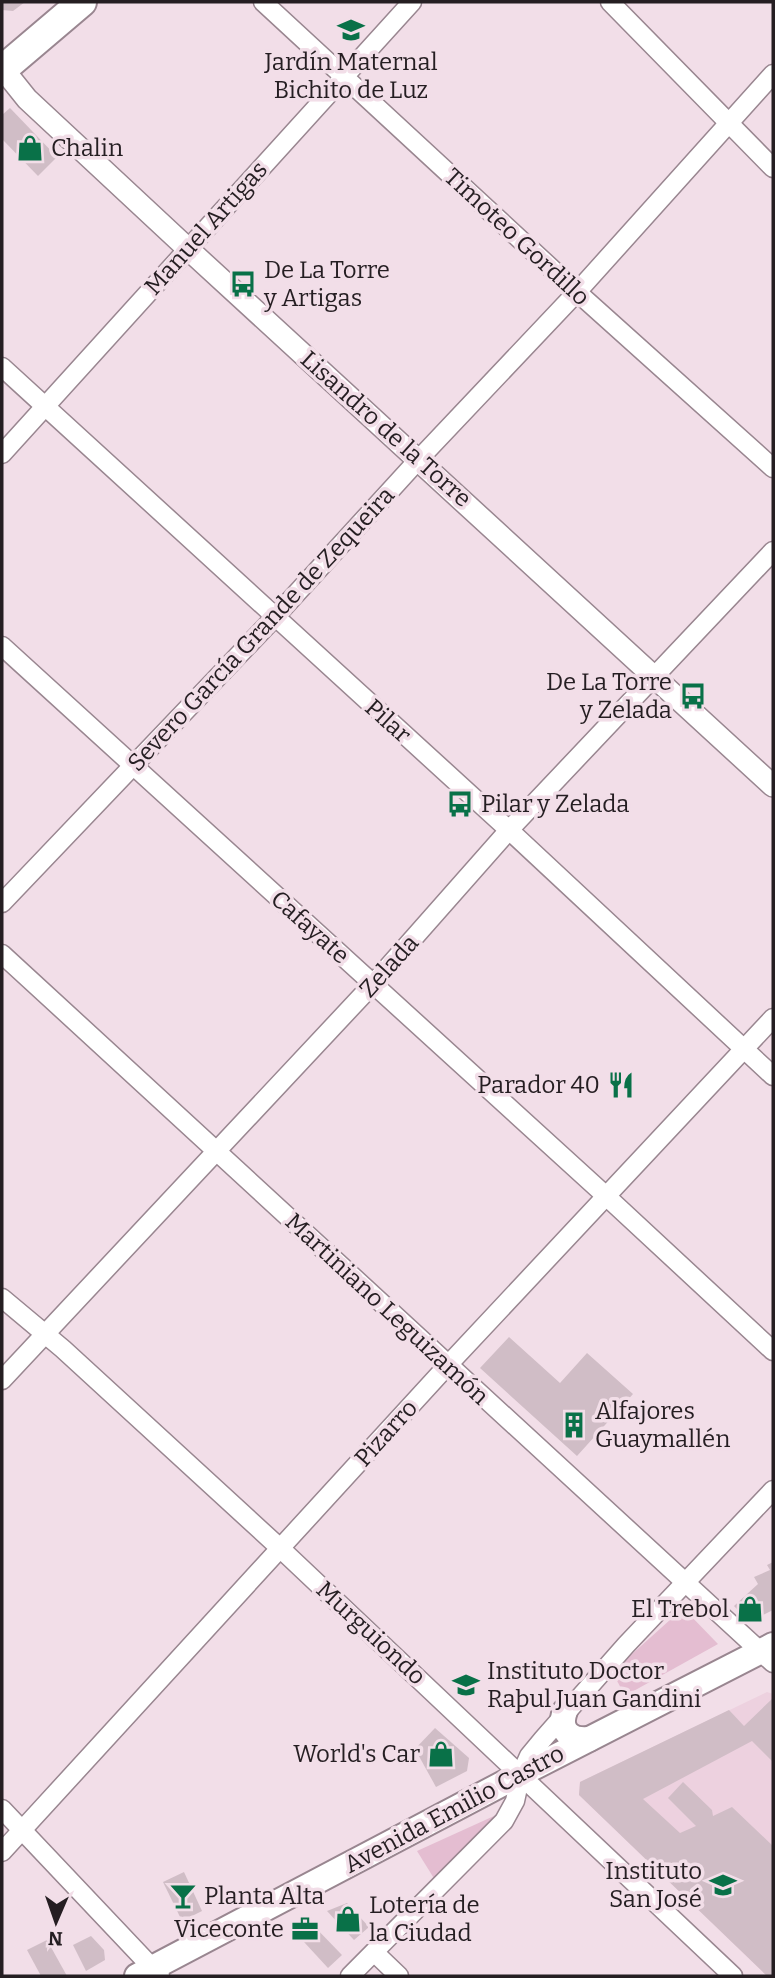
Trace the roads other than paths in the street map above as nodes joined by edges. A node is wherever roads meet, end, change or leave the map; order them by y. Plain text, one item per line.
1 (82, 2) edge
2 (263, 2) edge
3 (412, 2) edge
4 (610, 2) edge
5 (2, 69) edge
6 (773, 74) edge
7 (344, 77) junction
8 (729, 121) junction
9 (773, 168) edge
10 (187, 248) junction
11 (576, 292) junction
12 (2, 367) edge
13 (44, 407) junction
14 (2, 454) edge
15 (419, 459) junction
16 (773, 468) edge
17 (773, 551) edge
18 (274, 618) junction
19 (2, 646) edge
20 (656, 677) junction
21 (132, 767) junction
22 (773, 786) edge
23 (509, 830) junction
24 (2, 903) edge
25 (2, 954) edge
26 (373, 984) junction
27 (773, 1018) edge
28 (744, 1050) junction
29 (773, 1076) edge
30 (217, 1151) junction
31 (606, 1196) junction
32 (2, 1298) edge
33 (45, 1335) junction
34 (773, 1351) edge
35 (447, 1366) junction
36 (2, 1380) edge
37 (773, 1490) edge
38 (281, 1549) junction
39 (685, 1582) junction
40 (769, 1653) edge
41 (565, 1712) junction
42 (589, 1739) junction
43 (521, 1774) junction
44 (2, 1809) edge
45 (21, 1832) junction
46 (2, 1852) edge
47 (374, 1953) junction
48 (150, 1974) edge
49 (350, 1976) edge
50 (399, 1976) edge
51 (733, 1976) edge

1 - 5 main road
2 - 7 street, Timoteo Gordillo
3 - 7 street, Manuel Artigas
4 - 8 street
5 - 10 street, Lisandro de la Torre
6 - 8 street, Severo García Grande de Zequeira
7 - 10 street, Manuel Artigas
7 - 11 street, Timoteo Gordillo
8 - 9 street
8 - 11 street, Severo García Grande de Zequeira
10 - 13 street, Manuel Artigas
10 - 15 street, Lisandro de la Torre
11 - 15 street, Severo García Grande de Zequeira
11 - 16 street, Timoteo Gordillo
12 - 13 street, Pilar
13 - 14 street, Manuel Artigas
13 - 18 street, Pilar
15 - 18 street, Severo García Grande de Zequeira
15 - 20 street, Lisandro de la Torre
17 - 20 street, Zelada
18 - 21 street, Severo García Grande de Zequeira
18 - 23 street, Pilar
19 - 21 street, Cafayate
20 - 22 street, Lisandro de la Torre
20 - 23 street, Zelada
21 - 24 street, Severo García Grande de Zequeira
21 - 26 street, Cafayate
23 - 26 street, Zelada
23 - 28 street, Pilar
25 - 30 street, Martiniano Leguizamón
26 - 30 street, Zelada
26 - 31 street, Cafayate
27 - 28 street, Pizarro
28 - 29 street, Pilar
28 - 31 street, Pizarro
30 - 33 street, Zelada
30 - 35 street, Martiniano Leguizamón
31 - 34 street, Cafayate
31 - 35 street, Pizarro
32 - 33 street, Murguiondo
33 - 36 street, Zelada
33 - 38 street, Murguiondo
35 - 38 street, Pizarro
35 - 39 street, Martiniano Leguizamón
37 - 39 street
38 - 43 street, Murguiondo
38 - 45 street, Pizarro
39 - 40 street, Martiniano Leguizamón
39 - 41 street
40 - 42 main road, Avenida Emilio Castro
41 - 42 main road
41 - 43 street
42 - 43 main road, Avenida Emilio Castro
43 - 47 street
43 - 48 main road, Avenida Emilio Castro
43 - 51 street, Murguiondo
44 - 45 street
45 - 46 street, Pizarro
45 - 48 street
47 - 49 street
47 - 50 street

